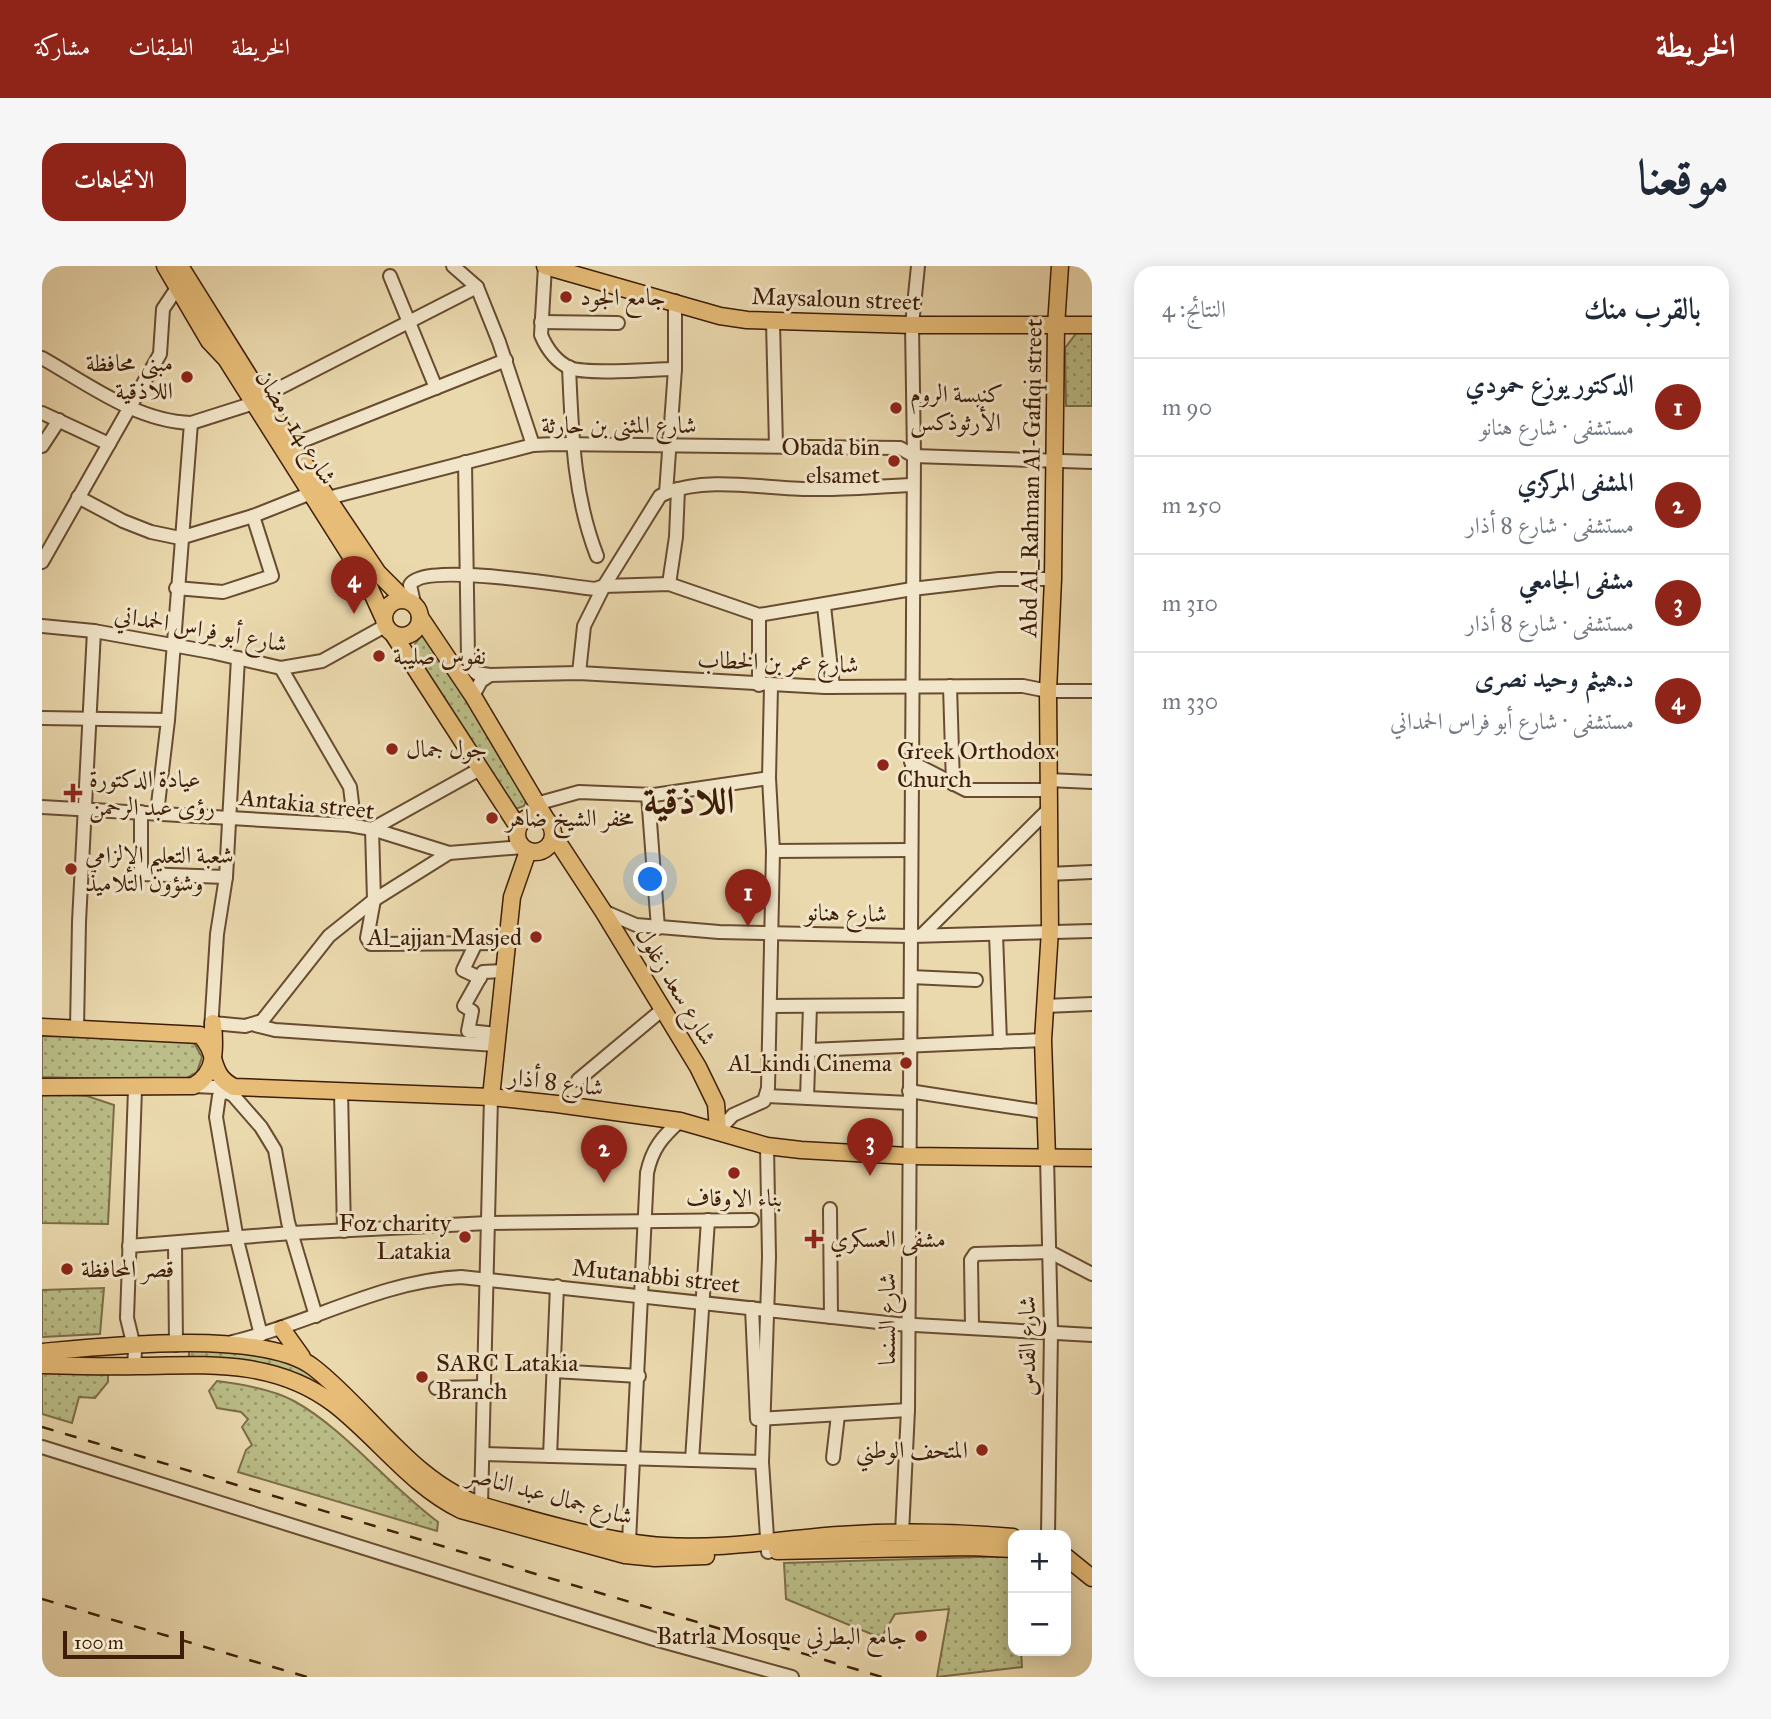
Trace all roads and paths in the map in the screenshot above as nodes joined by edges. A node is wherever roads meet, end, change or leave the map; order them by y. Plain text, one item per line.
1 (162, 266) edge
2 (180, 266) edge
3 (188, 266) edge
4 (453, 266) edge
5 (545, 266) edge
6 (918, 266) edge
7 (1060, 266) edge
8 (390, 276) dead end
9 (477, 287) junction
10 (175, 292) junction
11 (675, 301) junction
12 (408, 322) junction
13 (541, 322) junction
14 (773, 322) junction
15 (618, 323) dead end
16 (912, 325) junction
17 (1092, 325) edge
18 (1056, 326) junction
19 (213, 335) junction
20 (230, 355) junction
21 (42, 358) edge
22 (506, 360) junction
23 (569, 367) junction
24 (676, 369) junction
25 (436, 388) junction
26 (259, 399) junction
27 (130, 408) junction
28 (42, 413) edge
29 (59, 420) junction
30 (191, 423) junction
31 (109, 444) junction
32 (572, 444) junction
33 (292, 445) junction
34 (533, 445) junction
35 (42, 446) edge
36 (671, 446) junction
37 (776, 446) junction
38 (914, 456) junction
39 (1092, 461) edge
40 (465, 462) junction
41 (1054, 462) junction
42 (913, 485) junction
43 (672, 491) junction
44 (311, 493) junction
45 (78, 497) junction
46 (328, 498) junction
47 (253, 516) junction
48 (180, 538) junction
49 (597, 556) dead end
50 (42, 562) edge
51 (467, 575) junction
52 (1053, 579) junction
53 (669, 584) junction
54 (604, 586) junction
55 (176, 588) junction
56 (912, 589) junction
57 (824, 606) junction
58 (412, 607) junction
59 (759, 615) junction
60 (42, 626) edge
61 (387, 626) junction
62 (94, 631) junction
63 (172, 645) junction
64 (238, 658) junction
65 (281, 668) junction
66 (579, 674) junction
67 (490, 675) junction
68 (765, 685) junction
69 (911, 685) junction
70 (950, 686) junction
71 (833, 687) junction
72 (1048, 691) junction
73 (1092, 691) edge
74 (473, 696) junction
75 (42, 718) edge
76 (168, 719) junction
77 (89, 721) junction
78 (911, 762) junction
79 (480, 769) junction
80 (769, 778) junction
81 (1092, 782) edge
82 (953, 784) junction
83 (1048, 785) junction
84 (649, 795) junction
85 (536, 804) junction
86 (42, 807) edge
87 (86, 808) junction
88 (1048, 810) junction
89 (141, 812) junction
90 (157, 813) junction
91 (229, 817) junction
92 (546, 819) junction
93 (349, 825) junction
94 (518, 827) junction
95 (372, 829) junction
96 (554, 836) junction
97 (525, 849) junction
98 (910, 850) junction
99 (773, 851) junction
100 (449, 853) junction
101 (1092, 872) edge
102 (1048, 874) junction
103 (226, 877) junction
104 (374, 900) junction
105 (603, 911) junction
106 (658, 928) junction
107 (1050, 930) junction
108 (1092, 931) edge
109 (771, 933) junction
110 (996, 934) junction
111 (917, 935) junction
112 (476, 943) junction
113 (506, 943) junction
114 (503, 971) junction
115 (911, 977) junction
116 (480, 978) junction
117 (976, 980) dead end
118 (1092, 1004) edge
119 (911, 1005) junction
120 (770, 1006) junction
121 (810, 1006) junction
122 (1045, 1006) junction
123 (663, 1009) junction
124 (213, 1023) junction
125 (254, 1025) junction
126 (42, 1027) edge
127 (77, 1028) junction
128 (200, 1035) junction
129 (497, 1040) junction
130 (1043, 1040) junction
131 (1000, 1042) junction
132 (910, 1046) junction
133 (809, 1050) junction
134 (213, 1057) junction
135 (578, 1080) dead end
136 (193, 1086) junction
137 (42, 1087) edge
138 (135, 1089) junction
139 (229, 1089) junction
140 (341, 1091) junction
141 (491, 1097) junction
142 (767, 1097) junction
143 (909, 1097) junction
144 (807, 1098) junction
145 (1045, 1112) junction
146 (680, 1121) junction
147 (718, 1131) junction
148 (767, 1146) junction
149 (909, 1156) junction
150 (1047, 1157) junction
151 (1092, 1158) edge
152 (830, 1209) dead end
153 (708, 1220) junction
154 (752, 1220) dead end
155 (647, 1221) junction
156 (488, 1223) junction
157 (344, 1230) junction
158 (292, 1233) junction
159 (237, 1240) junction
160 (175, 1243) junction
161 (130, 1246) junction
162 (1049, 1252) junction
163 (1092, 1274) edge
164 (487, 1280) junction
165 (557, 1286) junction
166 (643, 1297) junction
167 (702, 1305) junction
168 (752, 1308) junction
169 (766, 1310) junction
170 (316, 1316) junction
171 (831, 1317) junction
172 (127, 1318) junction
173 (908, 1324) junction
174 (972, 1326) junction
175 (282, 1329) junction
176 (1051, 1331) junction
177 (261, 1335) junction
178 (1092, 1335) edge
179 (225, 1344) junction
180 (176, 1345) junction
181 (134, 1346) junction
182 (116, 1347) junction
183 (42, 1352) edge
184 (42, 1365) edge
185 (116, 1366) junction
186 (134, 1366) junction
187 (312, 1366) junction
188 (554, 1371) junction
189 (639, 1376) junction
190 (485, 1387) junction
191 (436, 1388) dead end
192 (908, 1410) junction
193 (838, 1415) junction
194 (765, 1420) junction
195 (42, 1447) edge
196 (483, 1454) junction
197 (550, 1456) junction
198 (634, 1458) junction
199 (833, 1458) dead end
200 (692, 1460) junction
201 (762, 1462) junction
202 (481, 1505) junction
203 (1048, 1530) edge
204 (902, 1534) junction
205 (1008, 1537) edge
206 (971, 1540) junction
207 (629, 1541) junction
208 (838, 1542) junction
209 (767, 1547) junction
210 (1008, 1548) edge
211 (1071, 1561) edge
212 (1071, 1575) edge
213 (1092, 1578) edge
214 (1092, 1591) edge
215 (792, 1677) edge

1 - 10 main road
1 - 19 main road, شارع 14 رمضان
2 - 19 main road, شارع 14 رمضان
3 - 20 main road
4 - 9 street
5 - 11 main road, Maysaloun street
5 - 13 street
6 - 16 street, شارع السنما
7 - 18 main road, Abd Al_Rahman Al-Gafiqi street
8 - 12 street
9 - 12 street
9 - 22 street
10 - 20 main road
10 - 27 street
11 - 14 main road, Maysaloun street
11 - 24 street
12 - 25 street
12 - 26 street
13 - 15 street
13 - 23 street
14 - 16 main road, Maysaloun street
14 - 37 street
16 - 18 main road, Maysaloun street
16 - 38 street, شارع السنما
17 - 18 main road, Maysaloun street
18 - 41 main road, Abd Al_Rahman Al-Gafiqi street
19 - 20 main road, شارع 14 رمضان
20 - 26 main road, شارع 14 رمضان
21 - 27 street
22 - 25 street
22 - 34 street
23 - 24 street
23 - 32 street
24 - 36 street
25 - 33 street
26 - 30 street
26 - 33 main road, شارع 14 رمضان
26 - 44 main road, شارع 14 رمضان
27 - 30 street
27 - 31 street
28 - 29 street
29 - 31 street
29 - 35 street
30 - 48 street
31 - 45 street
32 - 34 street, شارع المثنى بن حارثة
32 - 36 street, شارع المثنى بن حارثة
32 - 49 street
33 - 46 main road, شارع 14 رمضان
34 - 40 street, شارع المثنى بن حارثة
36 - 37 street, شارع المثنى بن حارثة
36 - 43 street
37 - 38 street, شارع المثنى بن حارثة
38 - 41 street, شارع المثنى بن حارثة
38 - 42 street, شارع السنما
39 - 41 street, شارع المثنى بن حارثة
40 - 46 street, شارع المثنى بن حارثة
40 - 51 street
41 - 52 main road, Abd Al_Rahman Al-Gafiqi street
42 - 43 street
42 - 56 street, شارع السنما
43 - 53 street
43 - 54 street
44 - 47 street
44 - 61 main road, شارع 14 رمضان
45 - 48 street
45 - 50 street
46 - 58 main road, شارع 14 رمضان
47 - 48 street
47 - 55 street
48 - 55 street
51 - 54 street
51 - 58 street
51 - 67 street
52 - 56 street
52 - 72 main road, Abd Al_Rahman Al-Gafiqi street
53 - 54 street
53 - 59 street
54 - 66 street
55 - 63 street
56 - 57 street
56 - 69 street, شارع السنما
57 - 59 street
57 - 71 street
58 - 61 main road
58 - 61 main road
58 - 74 main road
59 - 68 street
60 - 62 street, شارع أبو فراس الحمداني
61 - 65 street, شارع أبو فراس الحمداني
61 - 79 main road
62 - 63 street, شارع أبو فراس الحمداني
62 - 77 street
63 - 64 street, شارع أبو فراس الحمداني
63 - 76 street
64 - 65 street, شارع أبو فراس الحمداني
64 - 91 street
65 - 93 street
66 - 67 street, شارع عمر بن الخطاب
66 - 68 street, شارع عمر بن الخطاب
67 - 74 street
68 - 71 street, شارع عمر بن الخطاب
68 - 80 street
69 - 70 street, شارع عمر بن الخطاب
69 - 71 street, شارع عمر بن الخطاب
69 - 78 street, شارع السنما
70 - 72 street, شارع عمر بن الخطاب
70 - 82 street
72 - 73 street, شارع عمر بن الخطاب
72 - 83 main road
74 - 85 main road
75 - 77 street
76 - 77 street
76 - 90 street
77 - 87 street
78 - 82 street
78 - 98 street, شارع السنما
79 - 94 main road
79 - 95 street
80 - 84 street
80 - 99 street
81 - 83 street
82 - 83 street
83 - 88 main road
84 - 85 street
84 - 106 street
85 - 92 main road
86 - 87 street, Antakia street
87 - 89 street, Antakia street
87 - 127 street
88 - 102 main road
88 - 111 street
89 - 90 street, Antakia street
89 - 103 street
90 - 91 street, Antakia street
91 - 93 street, Antakia street
91 - 103 street
92 - 94 main road
92 - 96 main road
93 - 95 street, Antakia street
94 - 97 main road
95 - 100 street, Antakia street
95 - 104 street
96 - 97 main road
96 - 105 main road, شارع سعد زغلول
97 - 100 street, Antakia street
97 - 113 main road
98 - 99 street
98 - 111 street, شارع السنما
99 - 109 street
100 - 104 street
101 - 102 street
102 - 107 main road
103 - 124 street
104 - 112 street
104 - 125 street
105 - 106 street, شارع هنانو
105 - 123 main road, شارع سعد زغلول
106 - 109 street, شارع هنانو
107 - 108 street, شارع هنانو
107 - 110 street, شارع هنانو
107 - 122 main road
109 - 111 street, شارع هنانو
109 - 120 street
110 - 111 street, شارع هنانو
110 - 131 street
111 - 115 street, شارع السنما
112 - 113 street
112 - 116 street
113 - 114 main road
114 - 116 street
114 - 129 main road
115 - 117 street
115 - 119 street, شارع السنما
116 - 129 street
118 - 122 street
119 - 121 street
119 - 132 street, شارع السنما
120 - 121 street
120 - 142 street
121 - 133 street
122 - 130 main road
123 - 135 street
123 - 147 main road, شارع سعد زغلول
124 - 125 street
124 - 128 street
124 - 134 main road
125 - 129 street
126 - 127 main road
127 - 128 main road
128 - 134 main road
129 - 141 main road
130 - 131 street
130 - 145 main road
131 - 132 street
132 - 133 street
132 - 143 street, شارع السنما
133 - 144 street
134 - 136 main road
134 - 139 main road
136 - 138 main road
136 - 139 street
137 - 138 main road
138 - 161 street
139 - 140 main road, شارع 8 أذار
139 - 158 street
139 - 159 street
140 - 141 main road, شارع 8 أذار
140 - 157 street
141 - 146 main road, شارع 8 أذار
141 - 156 street
142 - 144 street
142 - 147 street
143 - 144 street
143 - 145 street
143 - 149 street, شارع السنما
145 - 150 main road
146 - 147 main road, شارع 8 أذار
146 - 155 street
147 - 148 main road, شارع 8 أذار
148 - 149 main road, شارع 8 أذار
148 - 169 street
149 - 150 main road, شارع 8 أذار
149 - 173 street, شارع السنما
150 - 151 main road, شارع 8 أذار
150 - 162 street, شارع القدس
152 - 171 street
153 - 154 street
153 - 155 street
153 - 167 street
155 - 156 street
155 - 166 street
156 - 157 street
156 - 164 street
157 - 158 street
158 - 159 street
158 - 170 street
159 - 160 street
159 - 177 street
160 - 161 street
160 - 180 street
161 - 172 street
162 - 163 street
162 - 174 street
162 - 176 street, شارع القدس
164 - 165 street, Mutanabbi street
164 - 170 street, Mutanabbi street
164 - 190 street
165 - 166 street, Mutanabbi street
165 - 188 street
166 - 167 street, Mutanabbi street
166 - 189 street
167 - 168 street, Mutanabbi street
167 - 200 street
168 - 169 street, Mutanabbi street
168 - 194 street
169 - 171 street, Mutanabbi street
169 - 194 street
170 - 175 street, Mutanabbi street
171 - 173 street, Mutanabbi street
172 - 181 street
172 - 182 street
173 - 174 street, Mutanabbi street
173 - 192 street, شارع السنما
174 - 176 street, Mutanabbi street
175 - 177 street, Mutanabbi street
175 - 187 main road
176 - 178 street, Mutanabbi street
176 - 203 street, شارع القدس
177 - 179 street, Mutanabbi street
179 - 180 main road, شارع جمال عبد الناصر
179 - 187 main road, شارع جمال عبد الناصر
180 - 181 main road, شارع جمال عبد الناصر
181 - 182 main road, شارع جمال عبد الناصر
181 - 186 street
182 - 183 main road, شارع جمال عبد الناصر
182 - 185 street
184 - 185 main road, شارع جمال عبد الناصر
185 - 186 main road, شارع جمال عبد الناصر
186 - 209 main road, شارع جمال عبد الناصر
187 - 202 main road, شارع جمال عبد الناصر
188 - 189 street
188 - 197 street
189 - 198 street
190 - 191 street
190 - 196 street
192 - 193 street
192 - 204 street, شارع السنما
193 - 194 street
193 - 199 street
194 - 201 street
195 - 215 street
196 - 197 street
196 - 202 street
197 - 198 street
198 - 200 street
198 - 207 street
200 - 201 street
201 - 209 street
202 - 207 main road, شارع جمال عبد الناصر
204 - 206 main road, شارع جمال عبد الناصر
204 - 208 main road, شارع جمال عبد الناصر
205 - 206 main road, شارع جمال عبد الناصر
206 - 208 main road, شارع جمال عبد الناصر
206 - 210 main road, شارع جمال عبد الناصر
207 - 209 main road, شارع جمال عبد الناصر
208 - 209 main road, شارع جمال عبد الناصر
211 - 213 main road
212 - 214 main road

